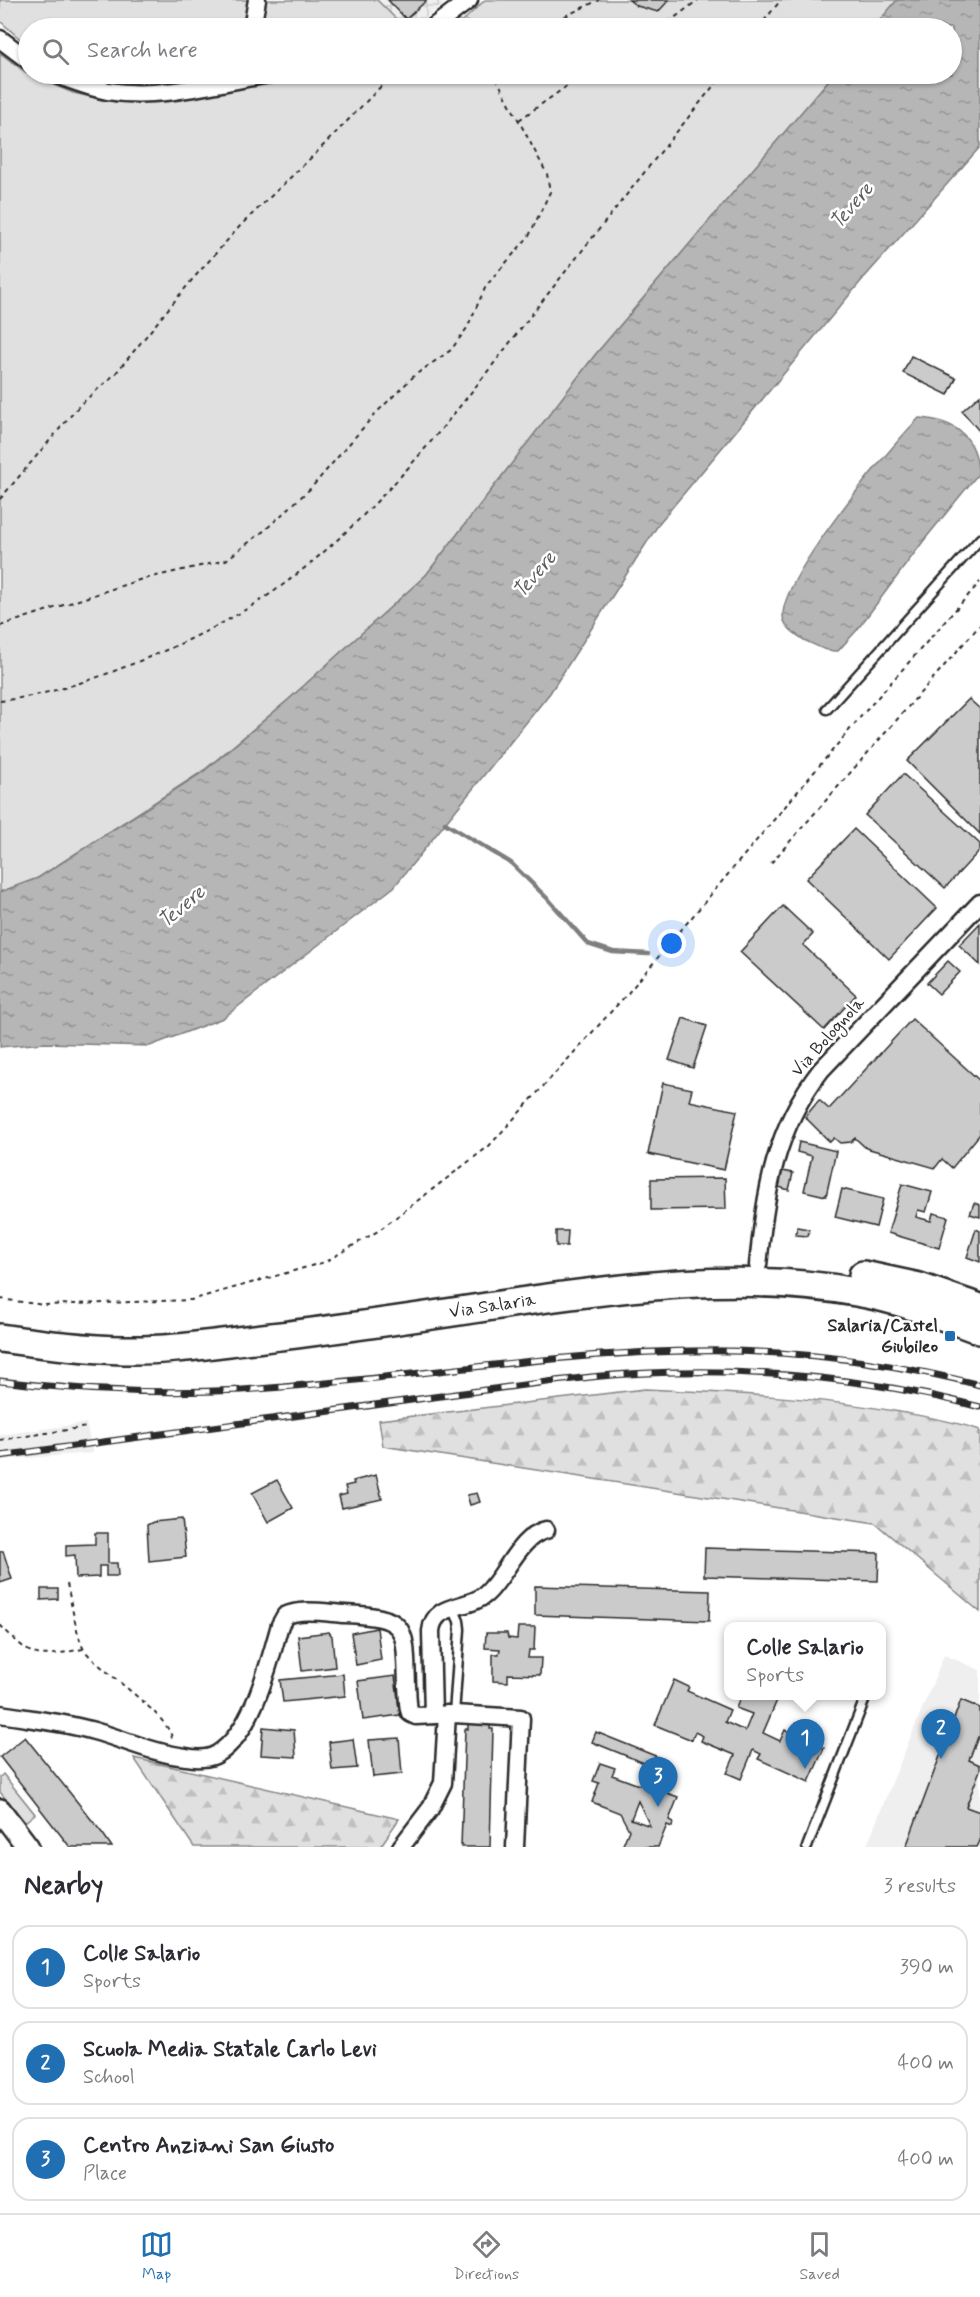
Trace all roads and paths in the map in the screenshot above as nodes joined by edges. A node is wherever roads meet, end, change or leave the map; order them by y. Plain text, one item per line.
1 (257, 0) edge
2 (469, 0) edge
3 (599, 0) edge
4 (698, 0) edge
5 (781, 0) edge
6 (254, 18) edge
7 (445, 18) edge
8 (561, 18) edge
9 (674, 18) edge
10 (766, 18) edge
11 (0, 39) edge
12 (18, 52) edge
13 (85, 84) edge
14 (204, 84) edge
15 (383, 84) edge
16 (499, 84) edge
17 (570, 84) edge
18 (715, 84) edge
19 (519, 120) junction
20 (0, 499) edge
21 (980, 539) edge
22 (980, 582) edge
23 (980, 625) edge
24 (0, 626) edge
25 (0, 701) edge
26 (827, 709) dead end
27 (771, 863) dead end
28 (980, 903) edge
29 (758, 1265) junction
30 (0, 1299) edge
31 (980, 1308) edge
32 (0, 1321) edge
33 (980, 1330) edge
34 (0, 1338) edge
35 (87, 1427) dead end
36 (0, 1440) edge
37 (546, 1530) dead end
38 (67, 1584) dead end
39 (453, 1608) junction
40 (0, 1625) edge
41 (83, 1649) junction
42 (864, 1700) edge
43 (0, 1713) edge
44 (445, 1714) junction
45 (176, 1755) junction
46 (0, 1810) edge
47 (28, 1847) edge
48 (401, 1847) edge
49 (515, 1847) edge
50 (807, 1847) edge

1 - 6 street
2 - 7 street
3 - 8 path
4 - 9 path
5 - 10 path
11 - 12 street
13 - 14 street
15 - 20 path
16 - 19 path
17 - 19 path
18 - 25 path
19 - 24 path
21 - 26 lane
22 - 30 path
23 - 27 path
28 - 29 street, Via Bolognola
29 - 31 main road, Via Salaria
29 - 32 main road, Via Salaria
33 - 34 main road, Via Salaria
35 - 36 path
37 - 39 street
38 - 41 path
39 - 44 lane
39 - 44 street
40 - 41 path
41 - 45 path
42 - 50 lane
43 - 45 street
44 - 45 street
44 - 48 street
44 - 49 street
46 - 47 street

